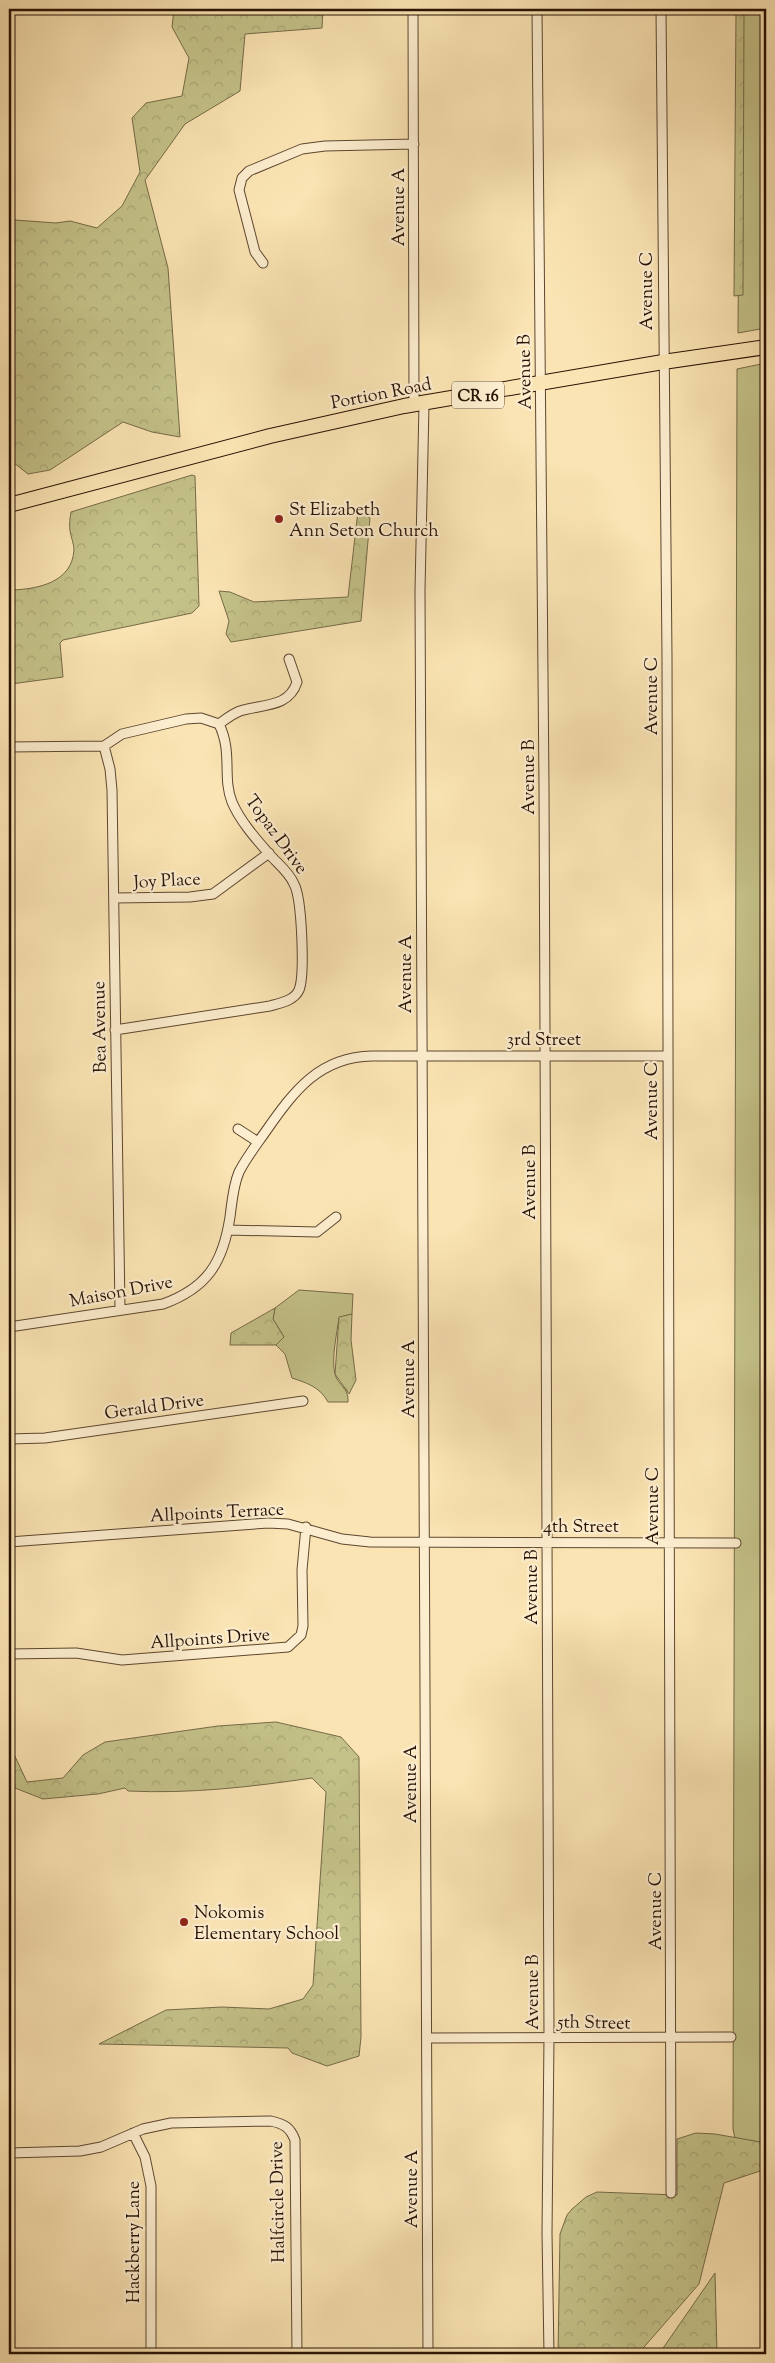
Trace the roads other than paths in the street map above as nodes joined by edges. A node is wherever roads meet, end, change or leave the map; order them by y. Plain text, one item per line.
1 (412, 9) edge
2 (537, 9) edge
3 (661, 9) edge
4 (414, 144) junction
5 (263, 263) dead end
6 (766, 347) edge
7 (663, 362) junction
8 (541, 384) junction
9 (419, 404) junction
10 (9, 505) edge
11 (289, 659) dead end
12 (219, 724) junction
13 (104, 746) junction
14 (9, 747) edge
15 (269, 854) junction
16 (114, 898) junction
17 (115, 1030) junction
18 (544, 1055) junction
19 (421, 1056) junction
20 (667, 1056) junction
21 (238, 1129) dead end
22 (258, 1142) junction
23 (336, 1217) dead end
24 (228, 1230) junction
25 (120, 1309) junction
26 (9, 1326) edge
27 (303, 1401) dead end
28 (9, 1439) edge
29 (306, 1527) junction
30 (9, 1542) edge
31 (547, 1542) junction
32 (668, 1542) junction
33 (425, 1543) junction
34 (736, 1543) dead end
35 (9, 1654) edge
36 (549, 2037) junction
37 (731, 2037) dead end
38 (427, 2038) junction
39 (672, 2038) junction
40 (133, 2133) junction
41 (9, 2153) edge
42 (672, 2193) dead end
43 (152, 2354) edge
44 (297, 2354) edge
45 (428, 2354) edge
46 (550, 2354) edge

1 - 4 street, Avenue A
2 - 8 street, Avenue B
3 - 7 street, Avenue C
4 - 5 street
4 - 9 street, Avenue A
6 - 7 main road, Portion Road / CR 16
7 - 8 main road, Portion Road / CR 16
7 - 20 street, Avenue C
8 - 9 main road, Portion Road / CR 16
8 - 18 street, Avenue B
9 - 10 main road, Portion Road / CR 16
9 - 19 street, Avenue A
11 - 12 street
12 - 13 street
12 - 15 street, Topaz Drive
13 - 14 street
13 - 16 street, Bea Avenue
15 - 16 street, Joy Place
15 - 17 street, Topaz Drive
16 - 17 street, Bea Avenue
17 - 25 street, Bea Avenue
18 - 19 street, 3rd Street
18 - 20 street, 3rd Street
18 - 31 street, Avenue B
19 - 22 street, Maison Drive
19 - 33 street, Avenue A
20 - 32 street, Avenue C
21 - 22 street
22 - 24 street, Maison Drive
23 - 24 street
24 - 25 street, Maison Drive
25 - 26 street, Maison Drive
27 - 28 street, Gerald Drive
29 - 30 street, Allpoints Terrace
29 - 33 street, Allpoints Terrace
29 - 35 street, Allpoints Drive
31 - 32 street, 4th Street
31 - 33 street, 4th Street
31 - 36 street, Avenue B
32 - 34 street, 4th Street
32 - 39 street, Avenue C
33 - 38 street, Avenue A
36 - 38 street, 5th Street
36 - 39 street, 5th Street
36 - 46 street, Avenue B
37 - 39 street, 5th Street
38 - 45 street, Avenue A
39 - 42 street, Avenue C
40 - 41 street, Halfcircle Drive
40 - 43 street, Hackberry Lane
40 - 44 street, Halfcircle Drive

